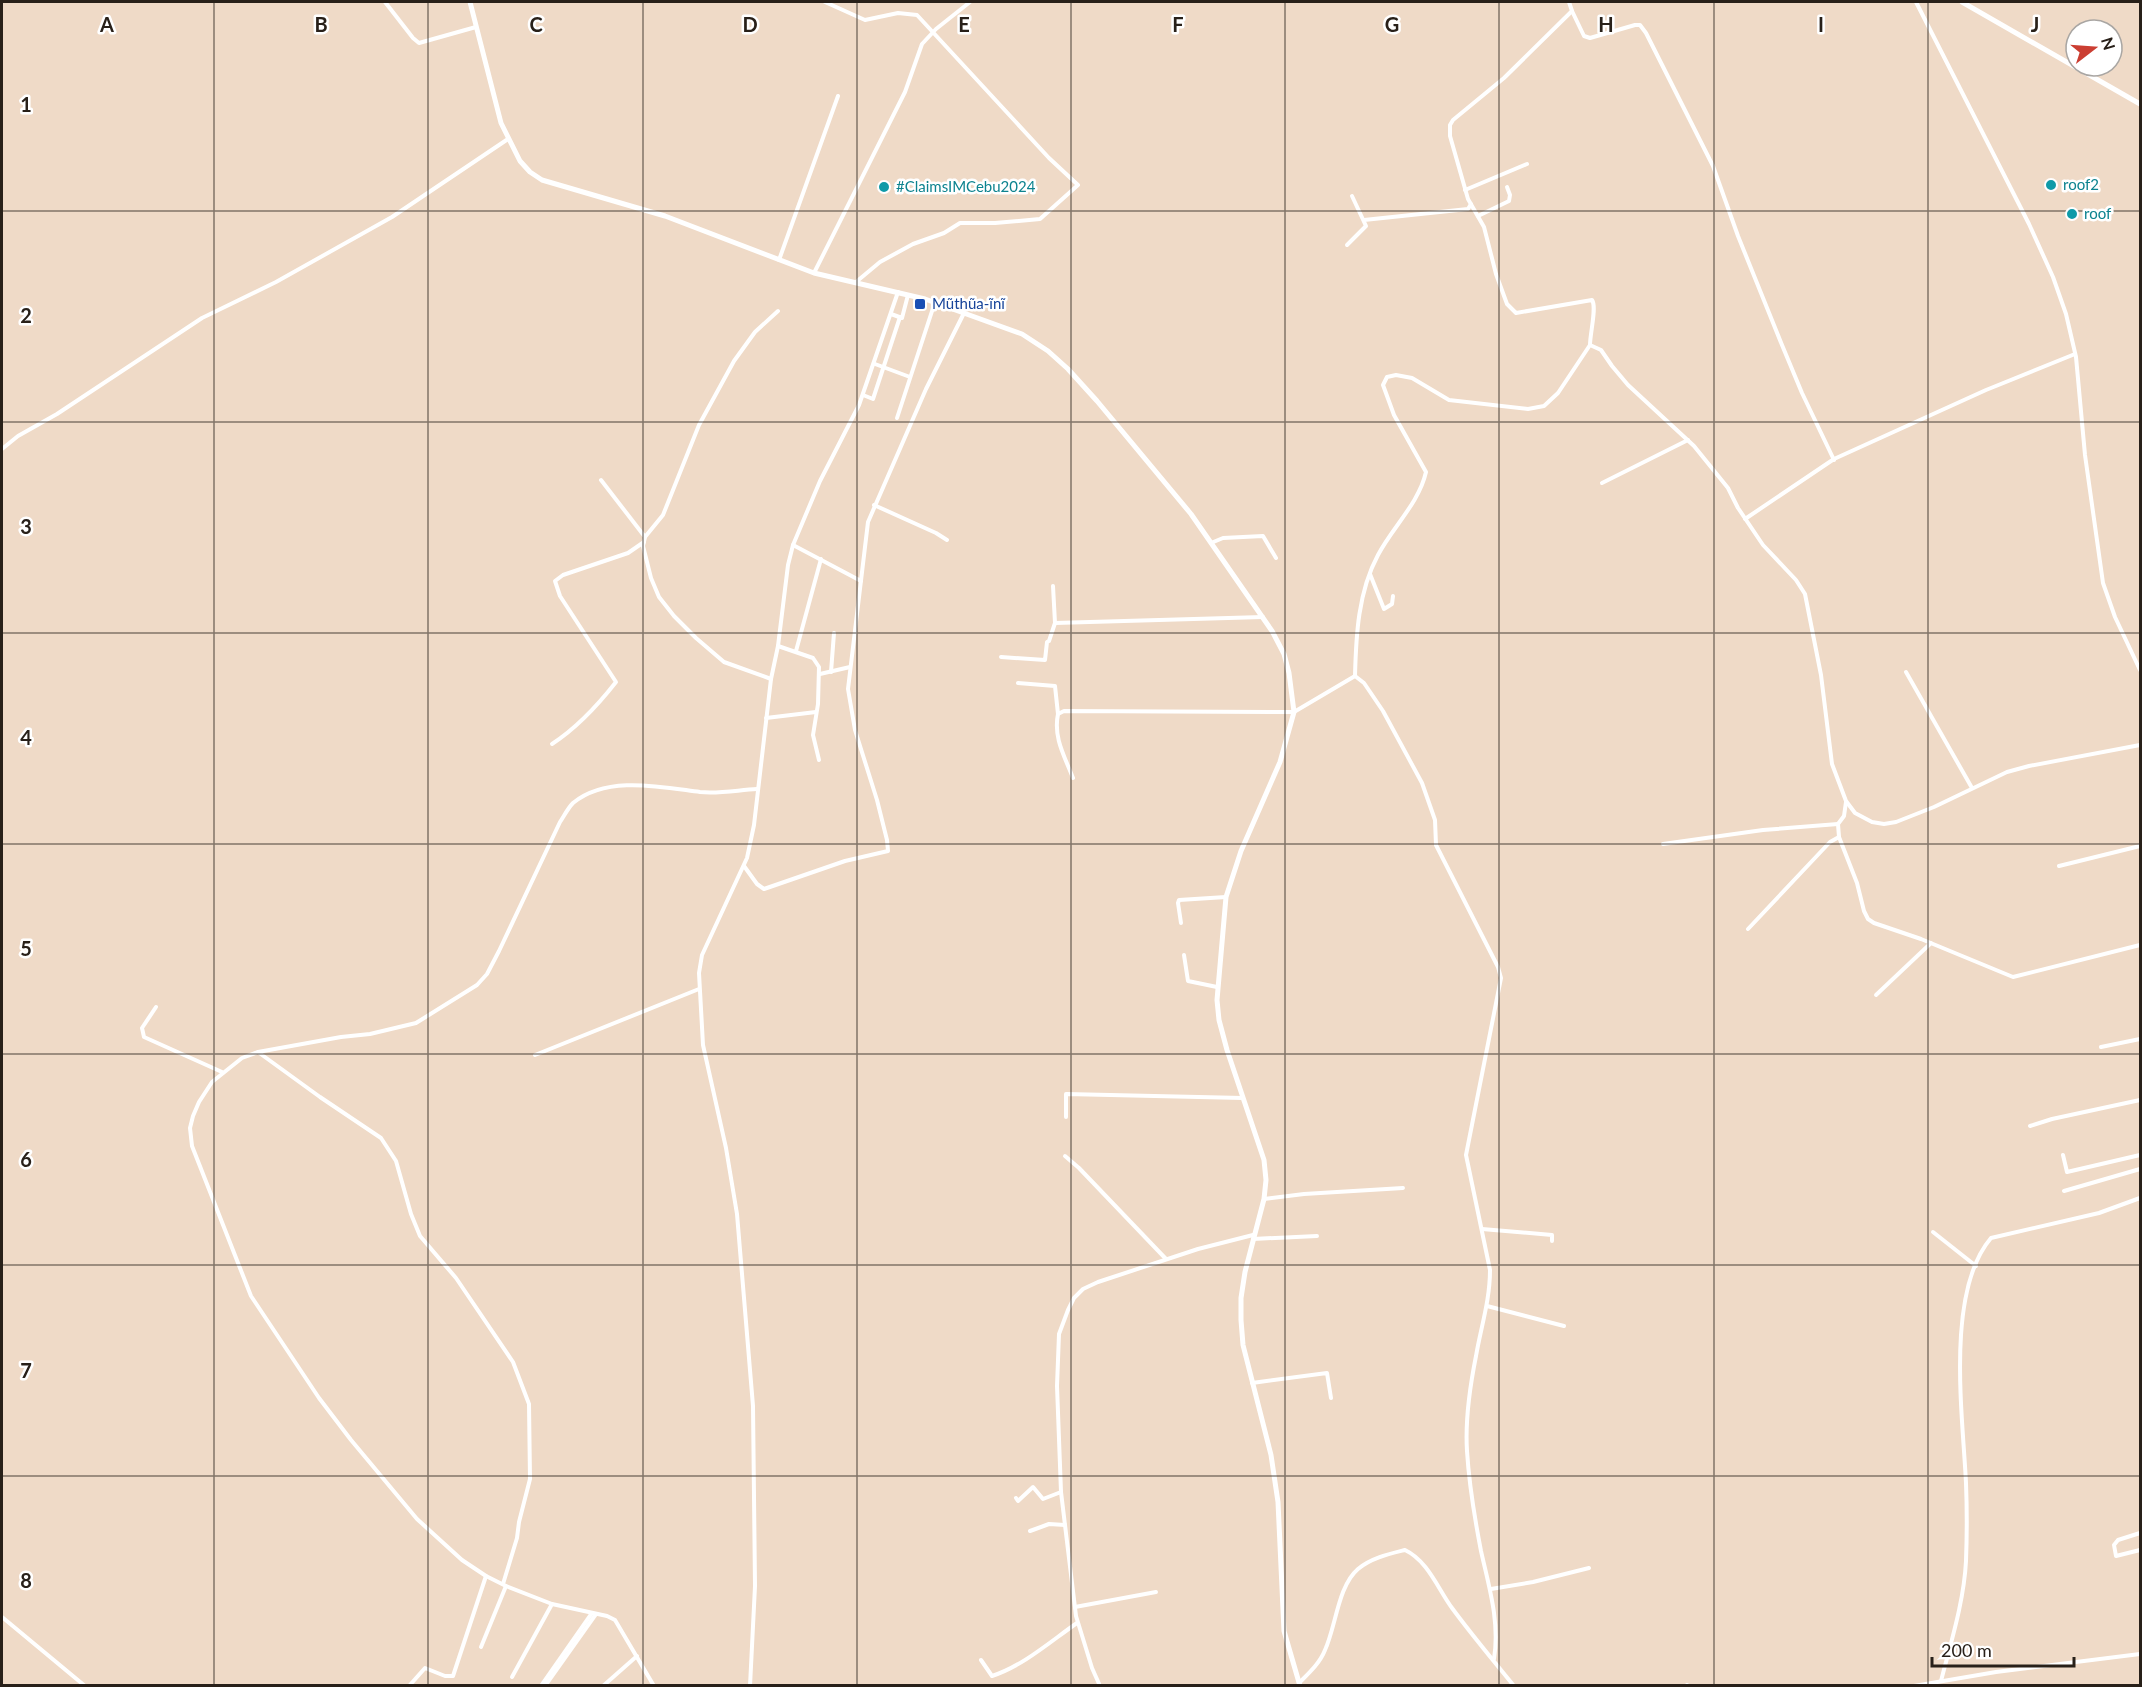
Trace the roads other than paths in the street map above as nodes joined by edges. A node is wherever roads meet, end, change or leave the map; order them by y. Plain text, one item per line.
1 (385, 2) edge
2 (470, 2) edge
3 (825, 2) edge
4 (970, 2) edge
5 (1569, 2) edge
6 (1916, 2) edge
7 (1962, 2) edge
8 (1572, 11) junction
9 (477, 27) junction
10 (933, 32) junction
11 (838, 96) dead end
12 (2140, 104) edge
13 (508, 139) junction
14 (1527, 164) dead end
15 (1507, 187) dead end
16 (1465, 190) junction
17 (1352, 196) dead end
18 (1471, 203) junction
19 (1478, 216) junction
20 (1364, 220) junction
21 (1347, 245) dead end
22 (779, 260) junction
23 (814, 273) junction
24 (856, 282) junction
25 (898, 291) junction
26 (909, 294) junction
27 (935, 302) junction
28 (778, 311) dead end
29 (965, 312) junction
30 (891, 314) junction
31 (900, 317) junction
32 (1590, 345) junction
33 (2075, 354) junction
34 (875, 364) junction
35 (885, 368) junction
36 (910, 377) junction
37 (863, 395) junction
38 (897, 418) dead end
39 (1688, 440) junction
40 (2, 449) edge
41 (1834, 460) junction
42 (601, 480) dead end
43 (1602, 483) dead end
44 (874, 505) junction
45 (1745, 519) junction
46 (644, 540) junction
47 (947, 540) dead end
48 (1210, 543) junction
49 (794, 544) junction
50 (1276, 558) dead end
51 (821, 559) junction
52 (1370, 574) junction
53 (861, 581) junction
54 (1053, 586) dead end
55 (1393, 596) dead end
56 (1264, 617) junction
57 (1054, 623) junction
58 (834, 633) dead end
59 (778, 646) junction
60 (796, 651) junction
61 (1001, 657) dead end
62 (2140, 666) edge
63 (850, 667) junction
64 (831, 672) junction
65 (1906, 672) dead end
66 (820, 674) junction
67 (1355, 676) junction
68 (771, 679) junction
69 (1018, 682) dead end
70 (816, 712) junction
71 (1294, 712) junction
72 (1058, 714) junction
73 (766, 718) junction
74 (552, 744) dead end
75 (2140, 744) edge
76 (819, 760) dead end
77 (1073, 778) dead end
78 (1972, 788) junction
79 (757, 789) junction
80 (1846, 801) junction
81 (1838, 824) junction
82 (1839, 837) junction
83 (1663, 843) dead end
84 (2140, 846) edge
85 (744, 866) junction
86 (2059, 866) dead end
87 (1227, 897) junction
88 (1181, 923) dead end
89 (1748, 929) dead end
90 (1931, 943) junction
91 (2140, 945) edge
92 (1184, 955) dead end
93 (1217, 987) junction
94 (699, 989) junction
95 (1876, 995) dead end
96 (156, 1006) dead end
97 (2140, 1039) edge
98 (2101, 1047) dead end
99 (258, 1052) junction
100 (535, 1055) dead end
101 (222, 1072) junction
102 (1243, 1098) junction
103 (2140, 1100) edge
104 (1066, 1117) dead end
105 (2030, 1126) dead end
106 (2063, 1155) dead end
107 (2140, 1155) edge
108 (1065, 1156) dead end
109 (2140, 1169) edge
110 (1403, 1188) dead end
111 (2064, 1191) dead end
112 (2140, 1198) edge
113 (1264, 1199) junction
114 (1482, 1229) junction
115 (1933, 1232) dead end
116 (1317, 1236) dead end
117 (1253, 1237) junction
118 (1552, 1241) dead end
119 (1166, 1259) junction
120 (1976, 1266) junction
121 (1487, 1306) junction
122 (1564, 1326) dead end
123 (1252, 1383) junction
124 (1331, 1398) dead end
125 (1060, 1492) junction
126 (1016, 1498) dead end
127 (1065, 1525) junction
128 (1030, 1532) dead end
129 (2140, 1533) edge
130 (2140, 1550) edge
131 (1589, 1568) dead end
132 (486, 1576) junction
133 (505, 1585) junction
134 (1491, 1589) junction
135 (1156, 1592) dead end
136 (552, 1604) junction
137 (1075, 1607) junction
138 (594, 1613) junction
139 (2, 1617) edge
140 (1077, 1623) junction
141 (481, 1647) dead end
142 (2140, 1654) edge
143 (637, 1656) junction
144 (1494, 1659) junction
145 (981, 1660) dead end
146 (512, 1677) dead end
147 (1941, 1681) junction
148 (1300, 1684) edge
149 (85, 1686) edge
150 (409, 1686) edge
151 (543, 1686) edge
152 (603, 1686) edge
153 (654, 1686) edge
154 (750, 1686) edge
155 (1100, 1686) edge
156 (1514, 1686) edge
157 (1914, 1686) edge

1 - 9 street
2 - 9 street
3 - 10 street
4 - 10 street
5 - 8 street
6 - 33 street
7 - 12 street
8 - 16 street
8 - 41 street
9 - 13 street
10 - 23 street
10 - 24 street
11 - 22 street
13 - 22 street
13 - 40 street
14 - 16 street
15 - 19 street
16 - 18 street
17 - 20 street
18 - 19 street
18 - 20 street
19 - 32 street
20 - 21 street
22 - 23 street
23 - 24 street
24 - 25 street
25 - 26 street
25 - 30 street
26 - 27 street
26 - 31 street
27 - 29 street
27 - 36 street
28 - 46 street
29 - 44 street
29 - 48 street
30 - 31 street
30 - 34 street
31 - 35 street
32 - 39 street
32 - 52 street
33 - 41 street
33 - 62 street
34 - 35 street
34 - 37 street
35 - 36 street
35 - 37 street
36 - 38 street
37 - 49 street
39 - 43 street
39 - 45 street
41 - 45 street
42 - 46 street
44 - 47 street
44 - 53 street
45 - 80 street
46 - 68 street
46 - 74 street
48 - 50 street
48 - 56 street
49 - 51 street
49 - 59 street
51 - 53 street
51 - 60 street
52 - 55 street
52 - 67 street
53 - 63 street
54 - 57 street
56 - 57 street
56 - 71 street
57 - 61 street
58 - 64 street
59 - 60 street
59 - 68 street
60 - 66 street
63 - 64 street
63 - 85 street
64 - 66 street
65 - 78 street
66 - 70 street
67 - 71 street
67 - 114 street
68 - 73 street
69 - 72 street
70 - 73 street
70 - 76 street
71 - 72 street
71 - 87 street
72 - 77 street
73 - 79 street
75 - 78 street
78 - 80 street
79 - 85 street
79 - 99 street
80 - 81 street
81 - 82 street
81 - 83 street
82 - 89 street
82 - 90 street
84 - 86 street
85 - 94 street
87 - 88 street
87 - 93 street
90 - 91 street
90 - 95 street
92 - 93 street
93 - 102 street
94 - 100 street
94 - 154 street
96 - 101 street
97 - 98 street
99 - 101 street
99 - 133 street
101 - 132 street
102 - 104 street
102 - 113 street
103 - 105 street
106 - 107 street
108 - 119 street
109 - 111 street
110 - 113 street
112 - 120 street
113 - 117 street
114 - 118 street
114 - 121 street
115 - 120 street
116 - 117 street
117 - 119 street
117 - 123 street
119 - 125 street
120 - 147 street
121 - 122 street
121 - 134 street
123 - 124 street
123 - 148 street
125 - 126 street
125 - 127 street
127 - 128 street
127 - 137 street
129 - 130 street
131 - 134 street
132 - 133 street
132 - 150 street
133 - 136 street
133 - 141 street
134 - 144 street
135 - 137 street
136 - 138 street
136 - 146 street
137 - 140 street
138 - 143 street
138 - 151 street
139 - 149 street
140 - 145 street
140 - 155 street
142 - 147 street
143 - 152 street
143 - 153 street
144 - 148 street
144 - 156 street
147 - 157 street

